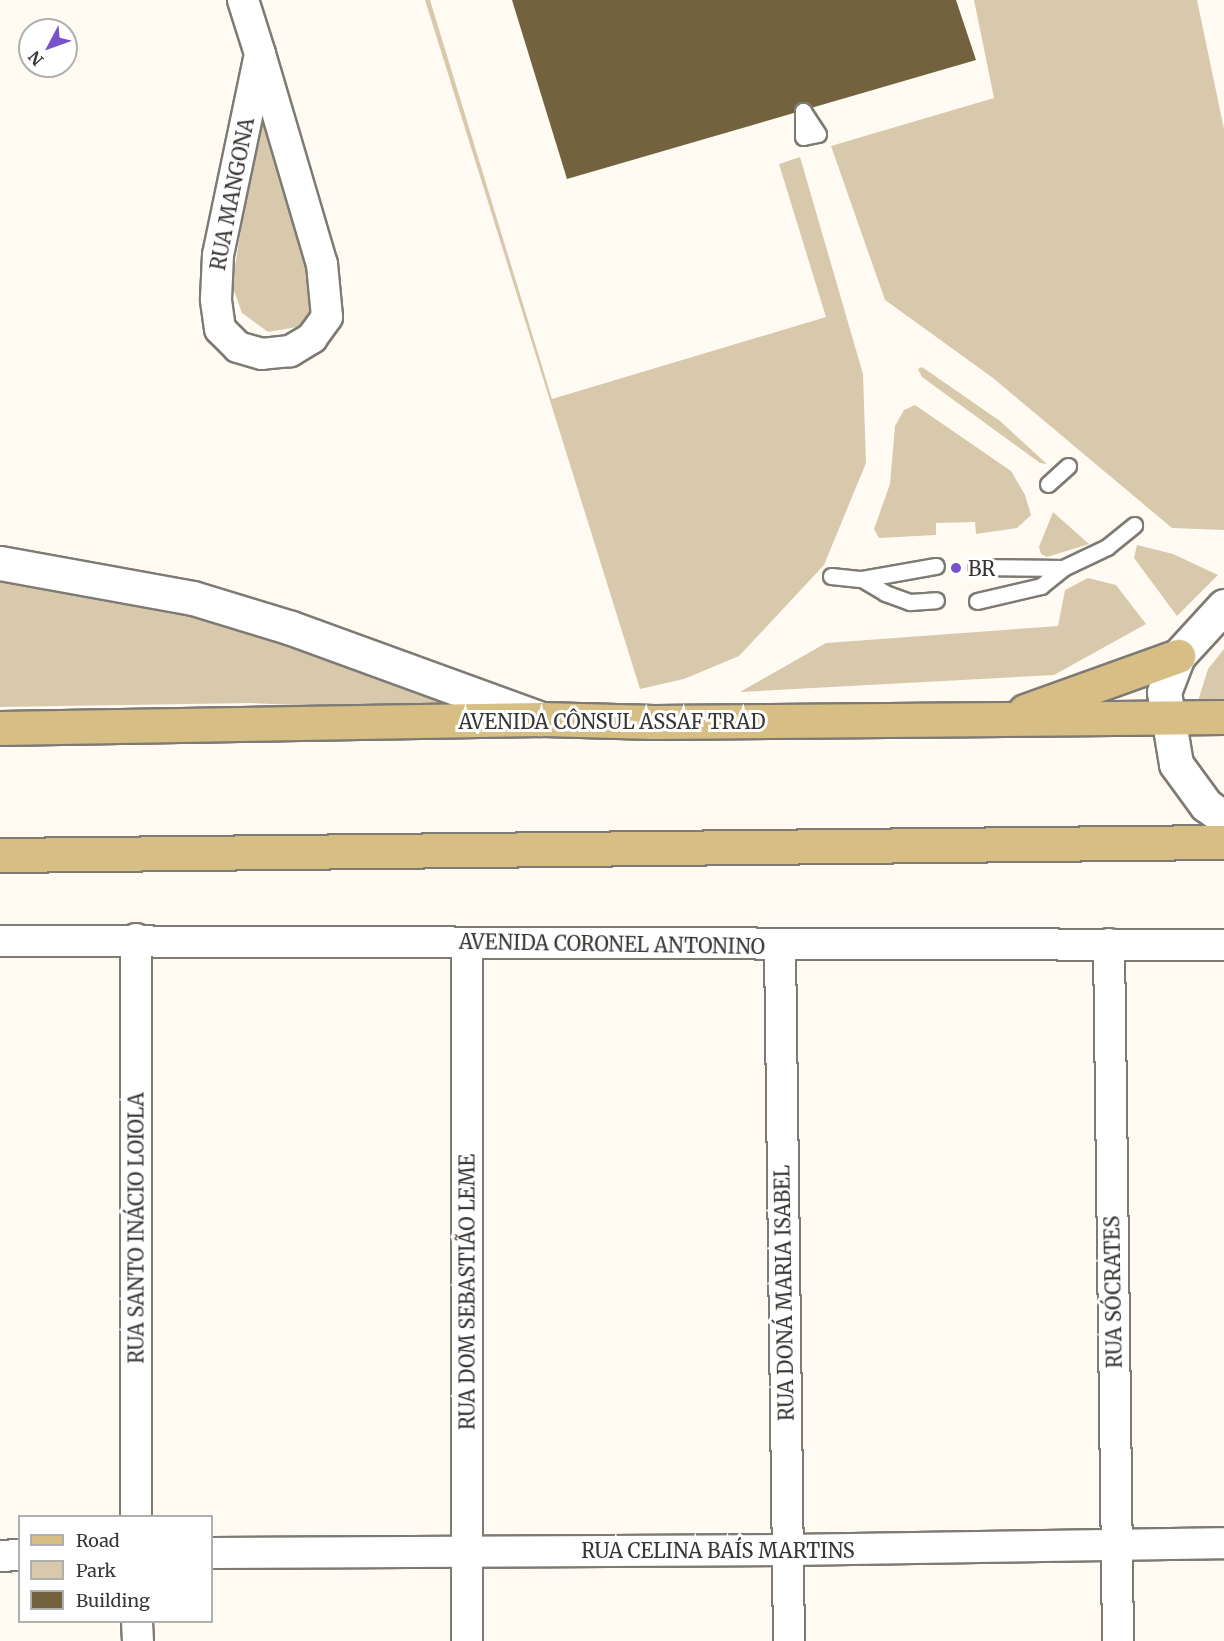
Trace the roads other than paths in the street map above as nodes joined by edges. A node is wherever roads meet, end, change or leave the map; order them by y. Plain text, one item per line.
1 (243, 0) edge
2 (260, 54) junction
3 (1068, 466) dead end
4 (1048, 484) dead end
5 (1134, 525) dead end
6 (0, 563) edge
7 (936, 566) dead end
8 (976, 567) dead end
9 (1063, 568) junction
10 (831, 576) dead end
11 (862, 579) junction
12 (936, 600) dead end
13 (977, 601) dead end
14 (1224, 606) edge
15 (1179, 656) junction
16 (1224, 717) edge
17 (1166, 718) junction
18 (543, 719) junction
19 (1000, 720) junction
20 (0, 728) edge
21 (1224, 818) edge
22 (1224, 842) edge
23 (0, 855) edge
24 (136, 939) junction
25 (0, 941) edge
26 (467, 943) junction
27 (1109, 944) junction
28 (1224, 945) edge
29 (780, 946) junction
30 (136, 1515) edge
31 (1224, 1543) edge
32 (1116, 1546) junction
33 (788, 1550) junction
34 (467, 1551) junction
35 (213, 1553) edge
36 (18, 1555) edge
37 (0, 1556) edge
38 (137, 1623) edge
39 (138, 1641) edge
40 (467, 1641) edge
41 (789, 1641) edge
42 (1118, 1641) edge

1 - 2 street, RUA MANGONA
2 - 2 street, RUA MANGONA
3 - 4 lane
5 - 9 lane
6 - 18 street
7 - 11 lane
8 - 9 lane
9 - 13 lane
10 - 11 lane
11 - 12 lane
14 - 15 street
15 - 17 street
15 - 19 main road
16 - 17 main road, AVENIDA CÔNSUL ASSAF TRAD
17 - 19 main road, AVENIDA CÔNSUL ASSAF TRAD
17 - 21 street
18 - 19 main road, AVENIDA CÔNSUL ASSAF TRAD
18 - 20 main road, AVENIDA CÔNSUL ASSAF TRAD
22 - 23 main road
24 - 25 street, AVENIDA CORONEL ANTONINO
24 - 26 street, AVENIDA CORONEL ANTONINO
24 - 30 street, RUA SANTO INÁCIO LOIOLA
26 - 29 street, AVENIDA CORONEL ANTONINO
26 - 34 street, RUA DOM SEBASTIÃO LEME
27 - 28 street, AVENIDA CORONEL ANTONINO
27 - 29 street, AVENIDA CORONEL ANTONINO
27 - 32 street, RUA SÓCRATES
29 - 33 street, RUA DONÁ MARIA ISABEL
31 - 32 street, RUA CELINA BAÍS MARTINS
32 - 33 street, RUA CELINA BAÍS MARTINS
32 - 42 street, RUA SÓCRATES
33 - 34 street, RUA CELINA BAÍS MARTINS
33 - 41 street, RUA DONÁ MARIA ISABEL
34 - 35 street, RUA CELINA BAÍS MARTINS
34 - 40 street, RUA DOM SEBASTIÃO LEME
36 - 37 street
38 - 39 street

